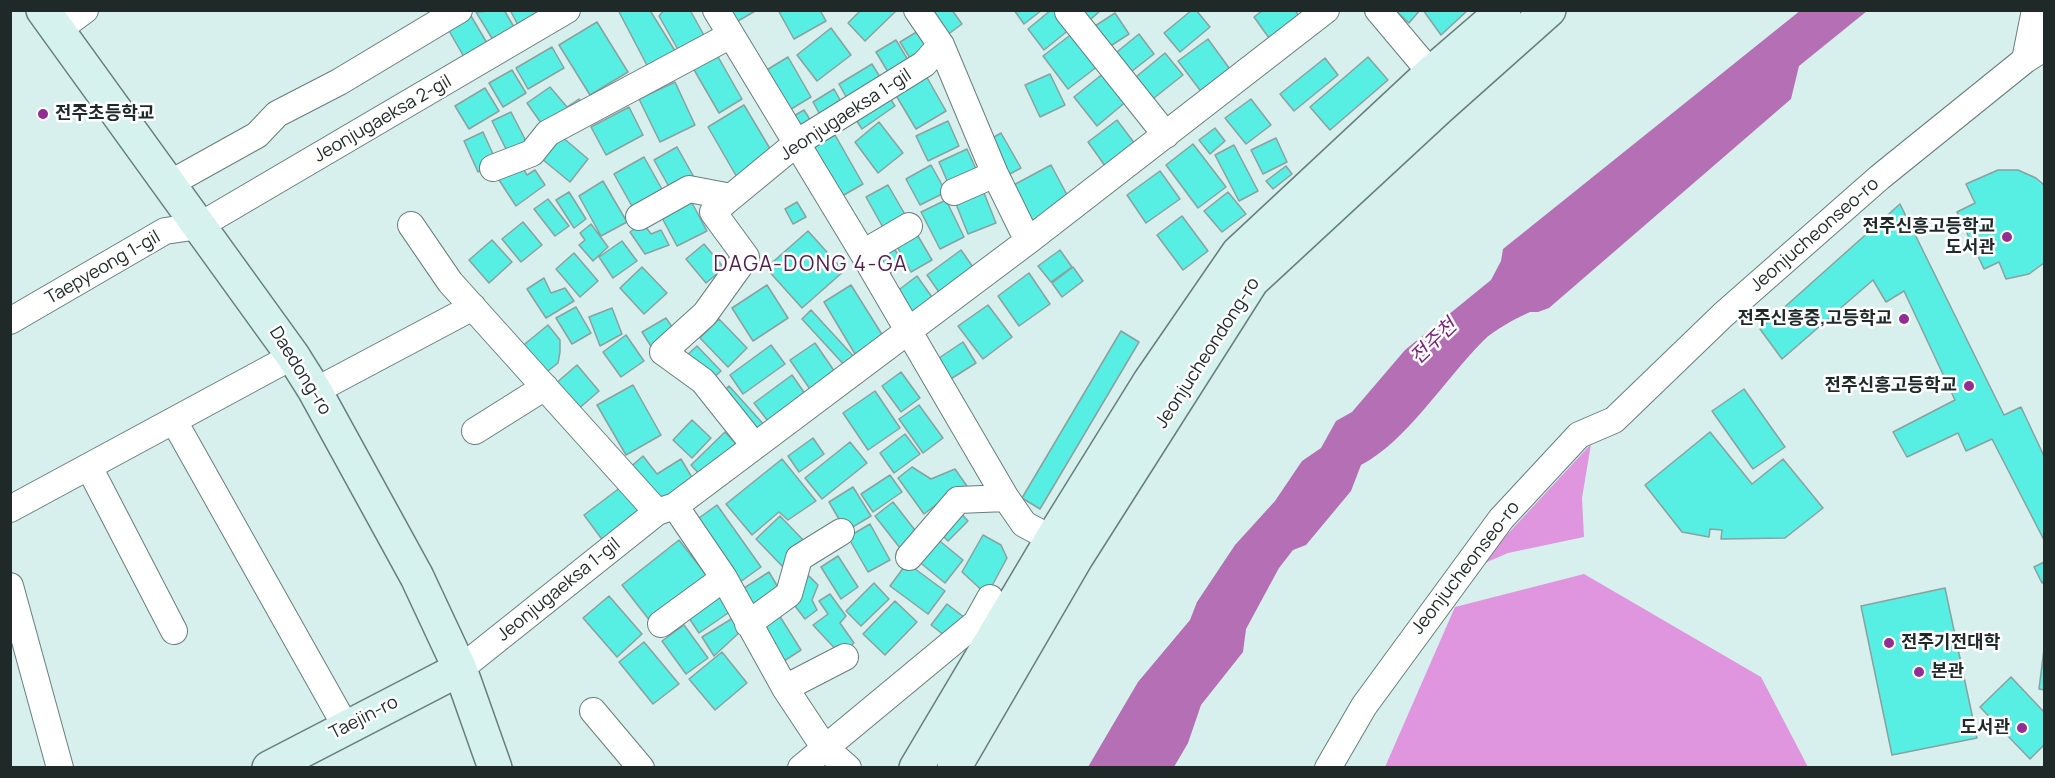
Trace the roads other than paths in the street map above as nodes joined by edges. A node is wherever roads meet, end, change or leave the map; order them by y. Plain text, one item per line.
1 (85, 10) edge
2 (459, 10) edge
3 (716, 10) edge
4 (1326, 10) edge
5 (1378, 10) edge
6 (1504, 10) edge
7 (1549, 10) edge
8 (2035, 10) edge
9 (917, 11) edge
10 (1068, 12) dead end
11 (559, 13) edge
12 (51, 20) edge
13 (731, 35) junction
14 (941, 45) junction
15 (2035, 54) edge
16 (1431, 73) junction
17 (1166, 135) junction
18 (798, 142) junction
19 (493, 168) dead end
20 (995, 174) junction
21 (169, 184) junction
22 (954, 192) dead end
23 (731, 197) junction
24 (639, 217) dead end
25 (411, 225) dead end
26 (909, 225) dead end
27 (199, 226) junction
28 (1028, 241) junction
29 (863, 253) junction
30 (473, 307) junction
31 (10, 321) edge
32 (910, 330) junction
33 (293, 356) junction
34 (544, 387) junction
35 (315, 391) junction
36 (174, 421) junction
37 (475, 431) dead end
38 (754, 446) junction
39 (89, 467) junction
40 (1006, 498) junction
41 (10, 509) edge
42 (666, 509) junction
43 (841, 532) dead end
44 (1052, 539) junction
45 (909, 557) dead end
46 (724, 578) junction
47 (10, 586) edge
48 (990, 598) dead end
49 (661, 624) dead end
50 (748, 624) junction
51 (174, 631) dead end
52 (845, 657) dead end
53 (460, 669) junction
54 (785, 688) junction
55 (593, 711) dead end
56 (346, 727) junction
57 (824, 747) junction
58 (60, 768) edge
59 (269, 768) edge
60 (495, 768) edge
61 (641, 768) edge
62 (801, 768) edge
63 (848, 768) edge
64 (916, 768) edge
65 (954, 768) edge
66 (1328, 768) edge

1 - 12 street
2 - 21 street
3 - 13 street
4 - 17 street, Jeonjugaeksa 1-gil
5 - 16 street
6 - 16 street, Jeonjucheondong-ro
7 - 65 street, Jeonjucheondong-ro
8 - 15 street
9 - 14 street
10 - 17 street
11 - 27 street, Jeonjugaeksa 2-gil
12 - 21 street, Daedong-ro
13 - 18 street
13 - 19 street
14 - 18 street, Jeonjugaeksa 1-gil
14 - 20 street
15 - 66 street, Jeonjucheonseo-ro
16 - 44 street, Jeonjucheondong-ro
17 - 28 street, Jeonjugaeksa 1-gil
18 - 23 street, Jeonjugaeksa 1-gil
18 - 29 street
20 - 22 street
20 - 28 street
21 - 27 street, Daedong-ro
23 - 24 street
23 - 38 street, Jeonjugaeksa 1-gil
25 - 30 street
26 - 29 street
27 - 31 street, Taepyeong 1-gil
27 - 33 street, Daedong-ro
28 - 32 street, Jeonjugaeksa 1-gil
29 - 32 street
30 - 34 street
30 - 35 street
32 - 38 street, Jeonjugaeksa 1-gil
32 - 40 street
33 - 35 street, Daedong-ro
33 - 36 street
34 - 37 street
34 - 42 street
35 - 53 street, Daedong-ro
36 - 39 street
36 - 56 street
38 - 42 street, Jeonjugaeksa 1-gil
39 - 41 street
39 - 51 street
40 - 44 street
40 - 45 street
42 - 46 street
42 - 53 street, Jeonjugaeksa 1-gil
43 - 50 street
44 - 64 street, Jeonjucheondong-ro
46 - 49 street
46 - 50 street
47 - 58 street
48 - 57 street
50 - 54 street
52 - 54 street
53 - 56 street, Taejin-ro
53 - 60 street, Daedong-ro
54 - 57 street
55 - 61 street
56 - 59 street, Taejin-ro
57 - 62 street
57 - 63 street

